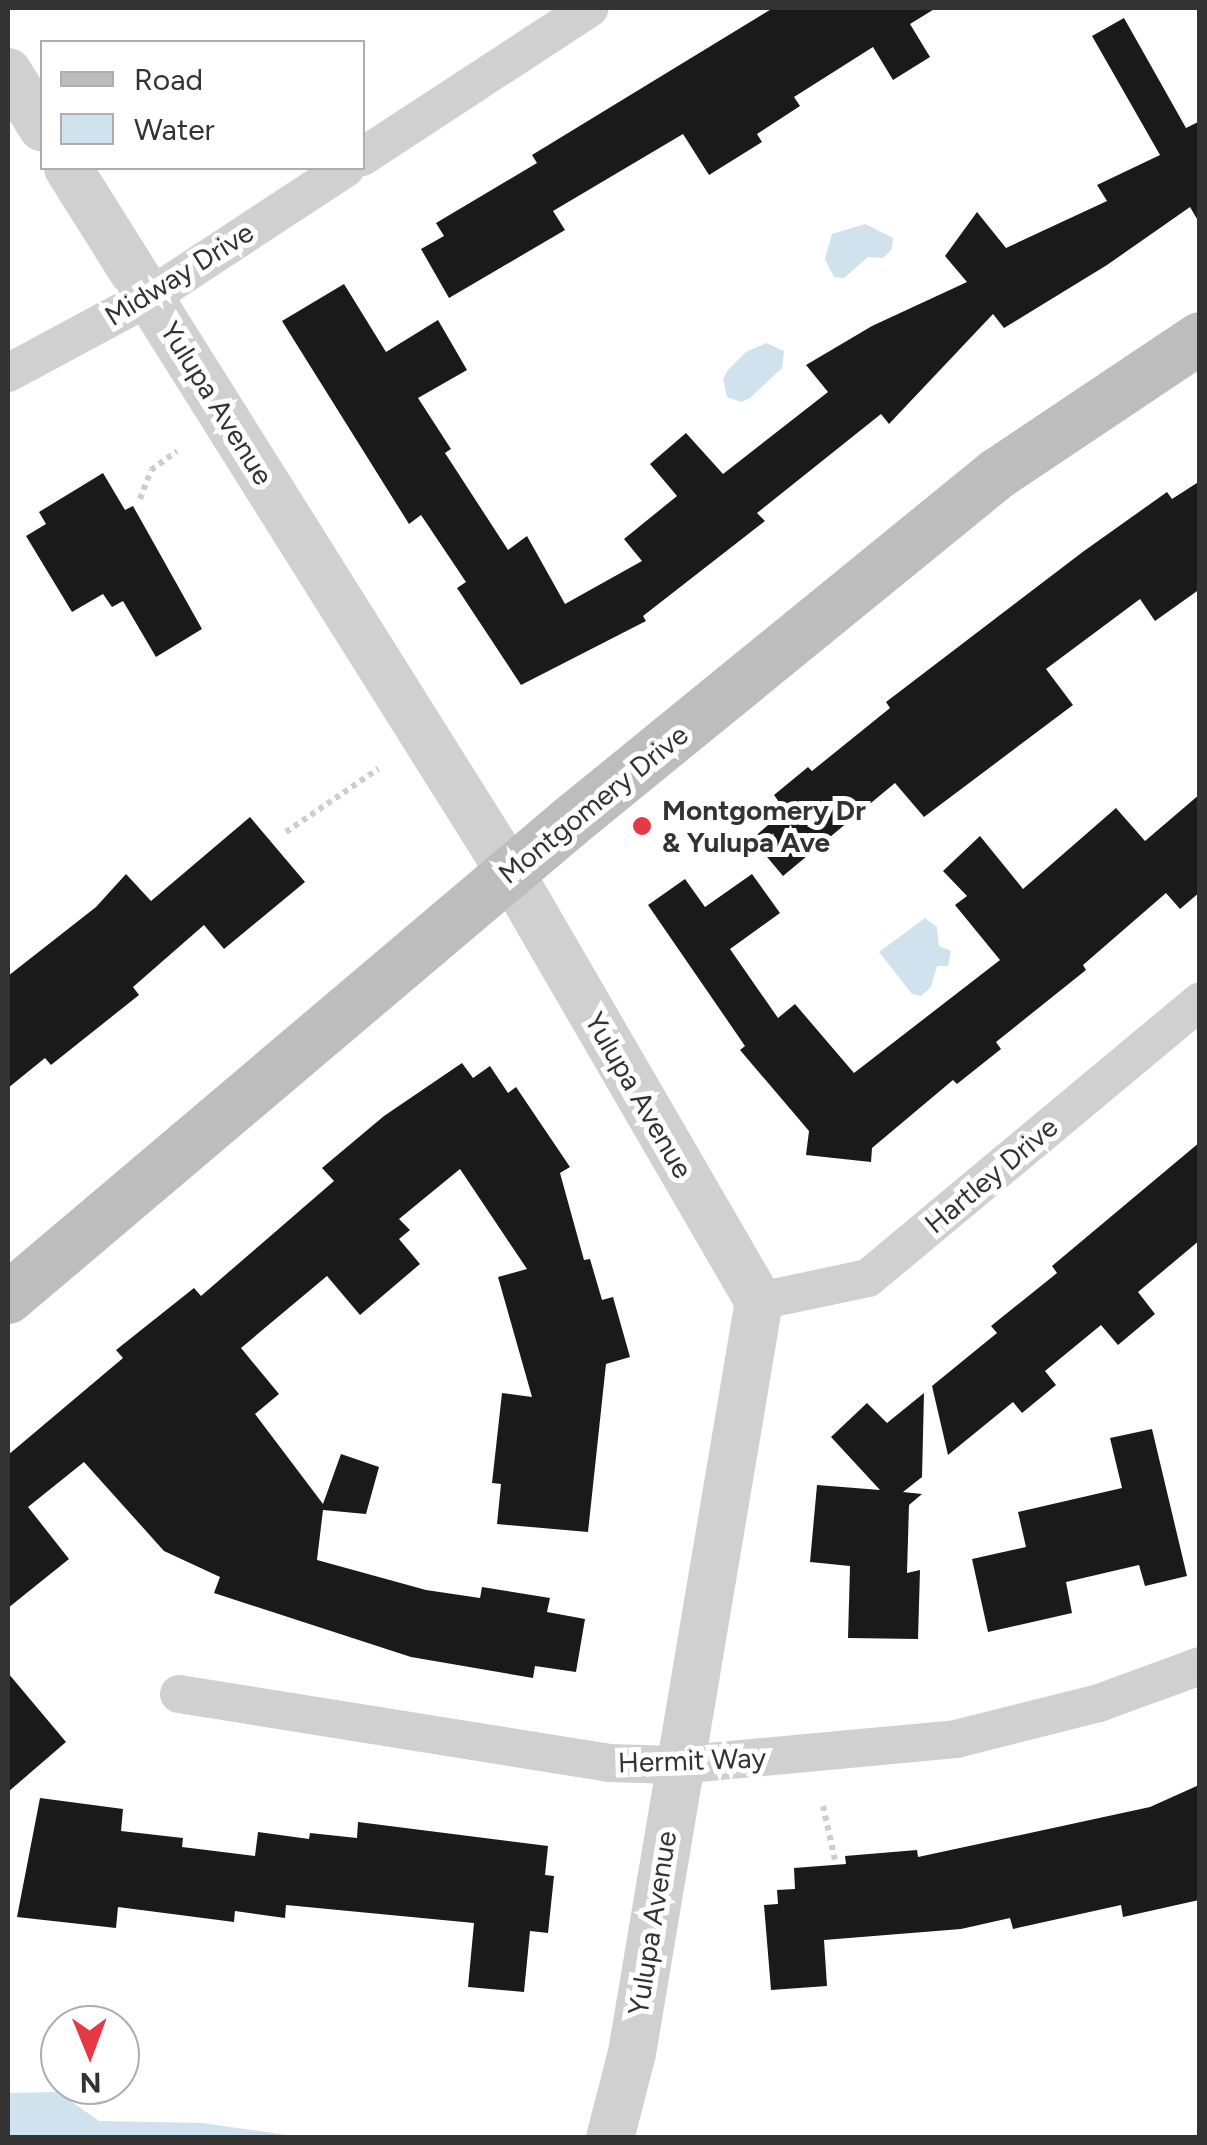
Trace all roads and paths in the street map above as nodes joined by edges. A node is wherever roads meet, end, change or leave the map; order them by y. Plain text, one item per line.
1 (590, 8) edge
2 (8, 72) edge
3 (40, 124) edge
4 (365, 155) edge
5 (69, 170) edge
6 (343, 170) edge
7 (150, 296) junction
8 (1200, 338) edge
9 (8, 373) edge
10 (177, 451) dead end
11 (140, 499) dead end
12 (378, 769) dead end
13 (286, 832) dead end
14 (510, 872) junction
15 (1200, 1002) edge
16 (8, 1298) edge
17 (759, 1301) junction
18 (1200, 1666) edge
19 (179, 1694) dead end
20 (678, 1765) junction
21 (824, 1806) dead end
22 (835, 1860) dead end
23 (610, 2138) edge

1 - 4 street
2 - 3 street
5 - 7 street, Yulupa Avenue
6 - 7 street, Midway Drive
7 - 9 street, Midway Drive
7 - 14 street, Yulupa Avenue
8 - 14 main road, Montgomery Drive
10 - 11 path
12 - 13 path
14 - 16 main road, Montgomery Drive
14 - 17 street, Yulupa Avenue
15 - 17 street, Hartley Drive
17 - 20 street, Yulupa Avenue
18 - 20 street, Hermit Way
19 - 20 street, Hermit Way
20 - 23 street, Yulupa Avenue
21 - 22 path

